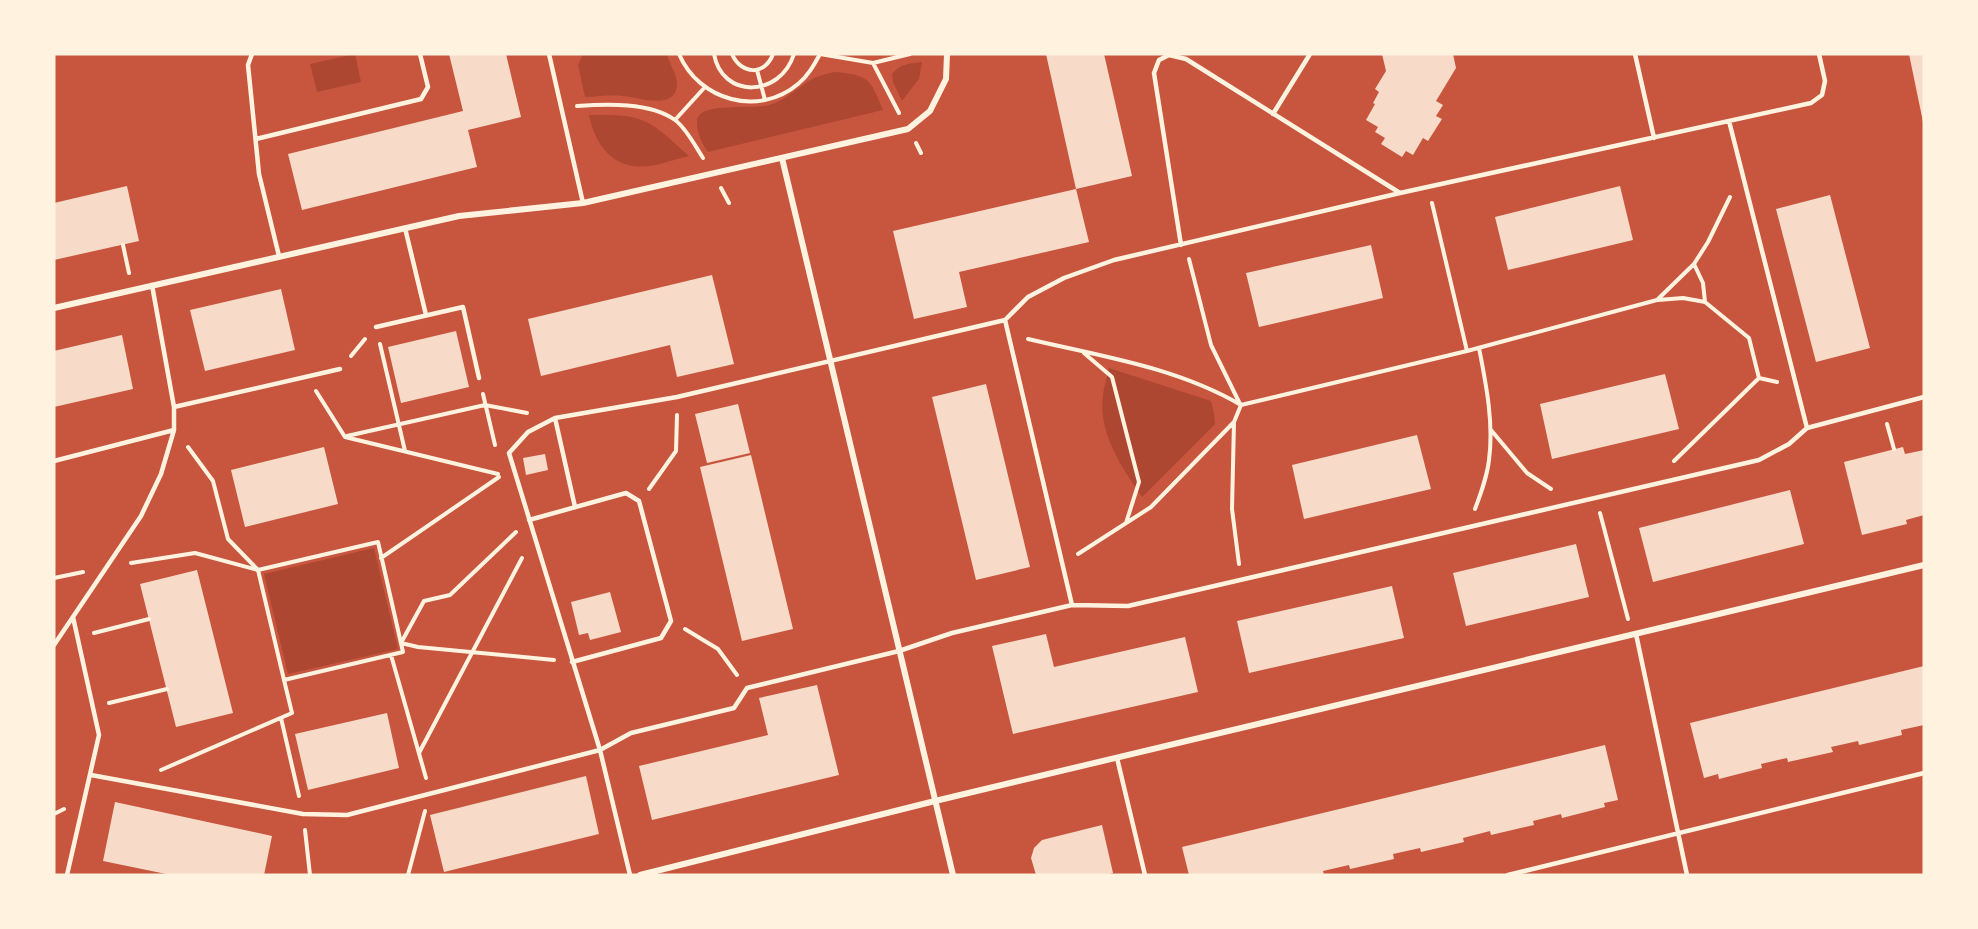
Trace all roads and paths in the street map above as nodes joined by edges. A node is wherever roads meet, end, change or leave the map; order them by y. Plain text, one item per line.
1 (252, 54) edge
2 (420, 54) edge
3 (549, 54) edge
4 (679, 54) edge
5 (714, 54) edge
6 (732, 54) edge
7 (773, 54) edge
8 (794, 54) edge
9 (820, 54) edge
10 (910, 54) edge
11 (947, 54) edge
12 (1310, 54) edge
13 (1635, 54) edge
14 (1819, 54) edge
15 (873, 63) junction
16 (757, 70) junction
17 (705, 87) junction
18 (761, 87) junction
19 (765, 100) junction
20 (893, 100) dead end
21 (594, 105) dead end
22 (1273, 114) junction
23 (674, 120) junction
24 (1729, 121) junction
25 (1654, 138) junction
26 (256, 139) junction
27 (699, 152) dead end
28 (782, 158) junction
29 (1744, 180) junction
30 (1428, 187) junction
31 (1400, 194) junction
32 (583, 203) junction
33 (405, 228) junction
34 (123, 245) dead end
35 (1181, 245) junction
36 (279, 256) junction
37 (1694, 264) junction
38 (129, 273) dead end
39 (152, 285) junction
40 (1657, 300) junction
41 (1704, 302) junction
42 (54, 308) edge
43 (426, 315) junction
44 (1005, 320) junction
45 (376, 327) junction
46 (1008, 335) junction
47 (1479, 348) junction
48 (1467, 351) junction
49 (1083, 352) junction
50 (830, 361) junction
51 (340, 369) joint
52 (307, 376) junction
53 (479, 378) dead end
54 (1759, 378) junction
55 (1797, 386) junction
56 (677, 397) junction
57 (1924, 397) edge
58 (1241, 405) junction
59 (174, 407) junction
60 (1883, 408) junction
61 (555, 418) junction
62 (1234, 422) junction
63 (398, 424) junction
64 (1808, 428) junction
65 (1491, 429) junction
66 (174, 430) junction
67 (345, 436) junction
68 (1894, 449) dead end
69 (405, 451) junction
70 (54, 461) edge
71 (1672, 480) junction
72 (1596, 497) junction
73 (639, 501) junction
74 (1563, 505) junction
75 (575, 507) junction
76 (529, 519) junction
77 (1125, 523) junction
78 (1476, 525) junction
79 (518, 530) dead end
80 (525, 554) dead end
81 (381, 558) junction
82 (1062, 563) junction
83 (1924, 565) edge
84 (106, 567) junction
85 (258, 570) junction
86 (1240, 580) junction
87 (1072, 605) junction
88 (73, 616) junction
89 (148, 619) dead end
90 (1628, 619) dead end
91 (671, 621) junction
92 (1636, 634) junction
93 (78, 638) junction
94 (401, 643) junction
95 (54, 645) edge
96 (899, 651) junction
97 (473, 652) junction
98 (391, 655) junction
99 (573, 662) junction
100 (284, 680) junction
101 (747, 688) junction
102 (167, 689) dead end
103 (93, 708) junction
104 (600, 750) junction
105 (419, 753) junction
106 (1117, 758) junction
107 (1924, 773) edge
108 (91, 775) junction
109 (133, 782) junction
110 (430, 793) junction
111 (935, 801) junction
112 (1678, 834) junction
113 (67, 875) edge
114 (408, 875) edge
115 (630, 875) edge
116 (640, 875) edge
117 (953, 875) edge
118 (1145, 875) edge
119 (1508, 875) edge
120 (1687, 875) edge

1 - 26 lane
2 - 26 lane
3 - 32 lane
4 - 17 path
5 - 18 path
6 - 16 path
7 - 16 path
8 - 18 path
9 - 15 path
9 - 19 path
10 - 15 path
11 - 28 street
12 - 22 lane
13 - 25 lane
14 - 24 lane
15 - 20 path
16 - 18 path
17 - 19 path
17 - 23 path
18 - 19 path
21 - 23 path
22 - 31 lane
22 - 35 lane
23 - 27 path
24 - 25 lane
24 - 29 lane
25 - 30 lane
26 - 36 lane
28 - 32 street
28 - 50 street
29 - 37 path
29 - 55 lane
30 - 31 lane
30 - 48 path
31 - 35 lane
32 - 33 street
33 - 36 street
33 - 43 lane
34 - 38 path
35 - 44 lane
35 - 58 path
36 - 39 street
37 - 40 path
37 - 41 path
39 - 42 street
39 - 59 lane
40 - 41 path
40 - 47 path
41 - 54 path
43 - 45 lane
43 - 53 lane
44 - 46 lane
44 - 50 lane
45 - 51 path
45 - 63 path
46 - 49 path
46 - 82 lane
47 - 48 path
47 - 65 path
48 - 58 path
49 - 58 path
49 - 77 path
50 - 56 lane
50 - 96 street
51 - 52 lane
52 - 59 lane
52 - 67 path
54 - 55 path
54 - 71 path
55 - 64 lane
56 - 61 lane
56 - 73 path
57 - 60 lane
58 - 62 path
59 - 66 lane
60 - 64 lane
60 - 68 path
61 - 63 path
61 - 75 lane
61 - 76 lane
62 - 77 path
62 - 86 path
63 - 67 path
63 - 69 path
64 - 71 lane
65 - 74 path
65 - 78 path
66 - 70 lane
66 - 84 lane
66 - 85 path
67 - 69 path
69 - 81 path
71 - 72 lane
72 - 74 lane
72 - 90 path
73 - 75 lane
73 - 91 lane
74 - 78 lane
75 - 76 lane
76 - 99 lane
77 - 82 path
78 - 86 lane
79 - 94 path
80 - 97 path
81 - 85 path
81 - 94 path
82 - 87 lane
83 - 92 street
84 - 85 path
84 - 88 lane
85 - 100 path
86 - 87 lane
87 - 96 lane
88 - 93 lane
88 - 95 lane
89 - 93 path
91 - 99 lane
91 - 101 path
92 - 106 street
92 - 112 lane
93 - 103 lane
94 - 97 path
94 - 98 path
96 - 101 lane
96 - 111 street
97 - 99 path
97 - 105 path
98 - 100 path
98 - 105 path
99 - 104 lane
100 - 109 path
101 - 104 lane
102 - 103 path
103 - 108 lane
104 - 110 lane
104 - 115 lane
105 - 110 path
106 - 111 street
106 - 118 lane
107 - 112 lane
108 - 109 lane
108 - 113 lane
109 - 110 lane
110 - 114 path
111 - 116 street
111 - 117 street
112 - 119 lane
112 - 120 lane

